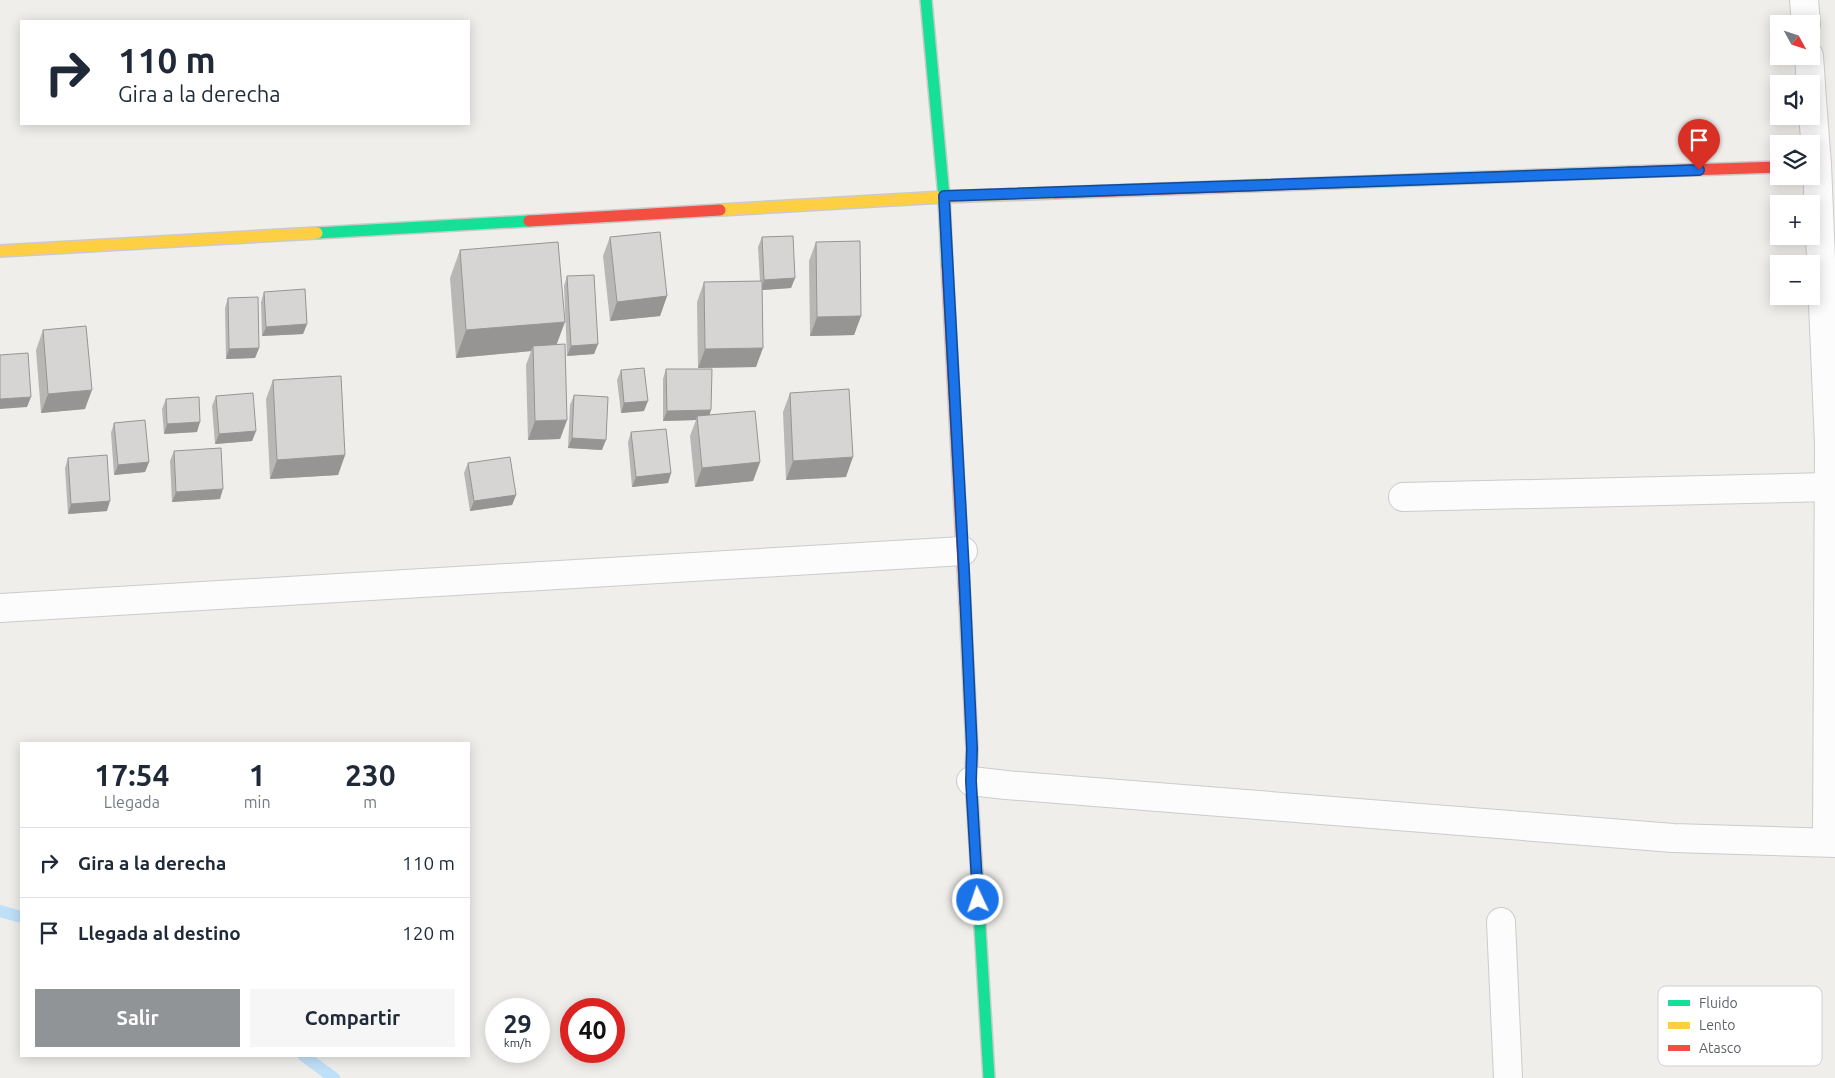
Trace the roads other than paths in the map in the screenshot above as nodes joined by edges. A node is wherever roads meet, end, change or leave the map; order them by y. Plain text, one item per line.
1 (926, 0) edge
2 (1804, 0) edge
3 (1805, 15) edge
4 (1770, 167) edge
5 (1815, 185) edge
6 (944, 196) junction
7 (0, 251) edge
8 (1829, 487) junction
9 (1403, 497) dead end
10 (963, 551) junction
11 (0, 608) edge
12 (971, 781) junction
13 (1831, 843) edge
14 (1501, 922) dead end
15 (989, 1078) edge
16 (1508, 1078) edge

1 - 6 street
2 - 3 street
4 - 6 street
5 - 8 street
6 - 7 street
6 - 10 street
8 - 9 street
8 - 13 street
10 - 11 street
10 - 12 street
12 - 13 street
12 - 15 street
14 - 16 street

